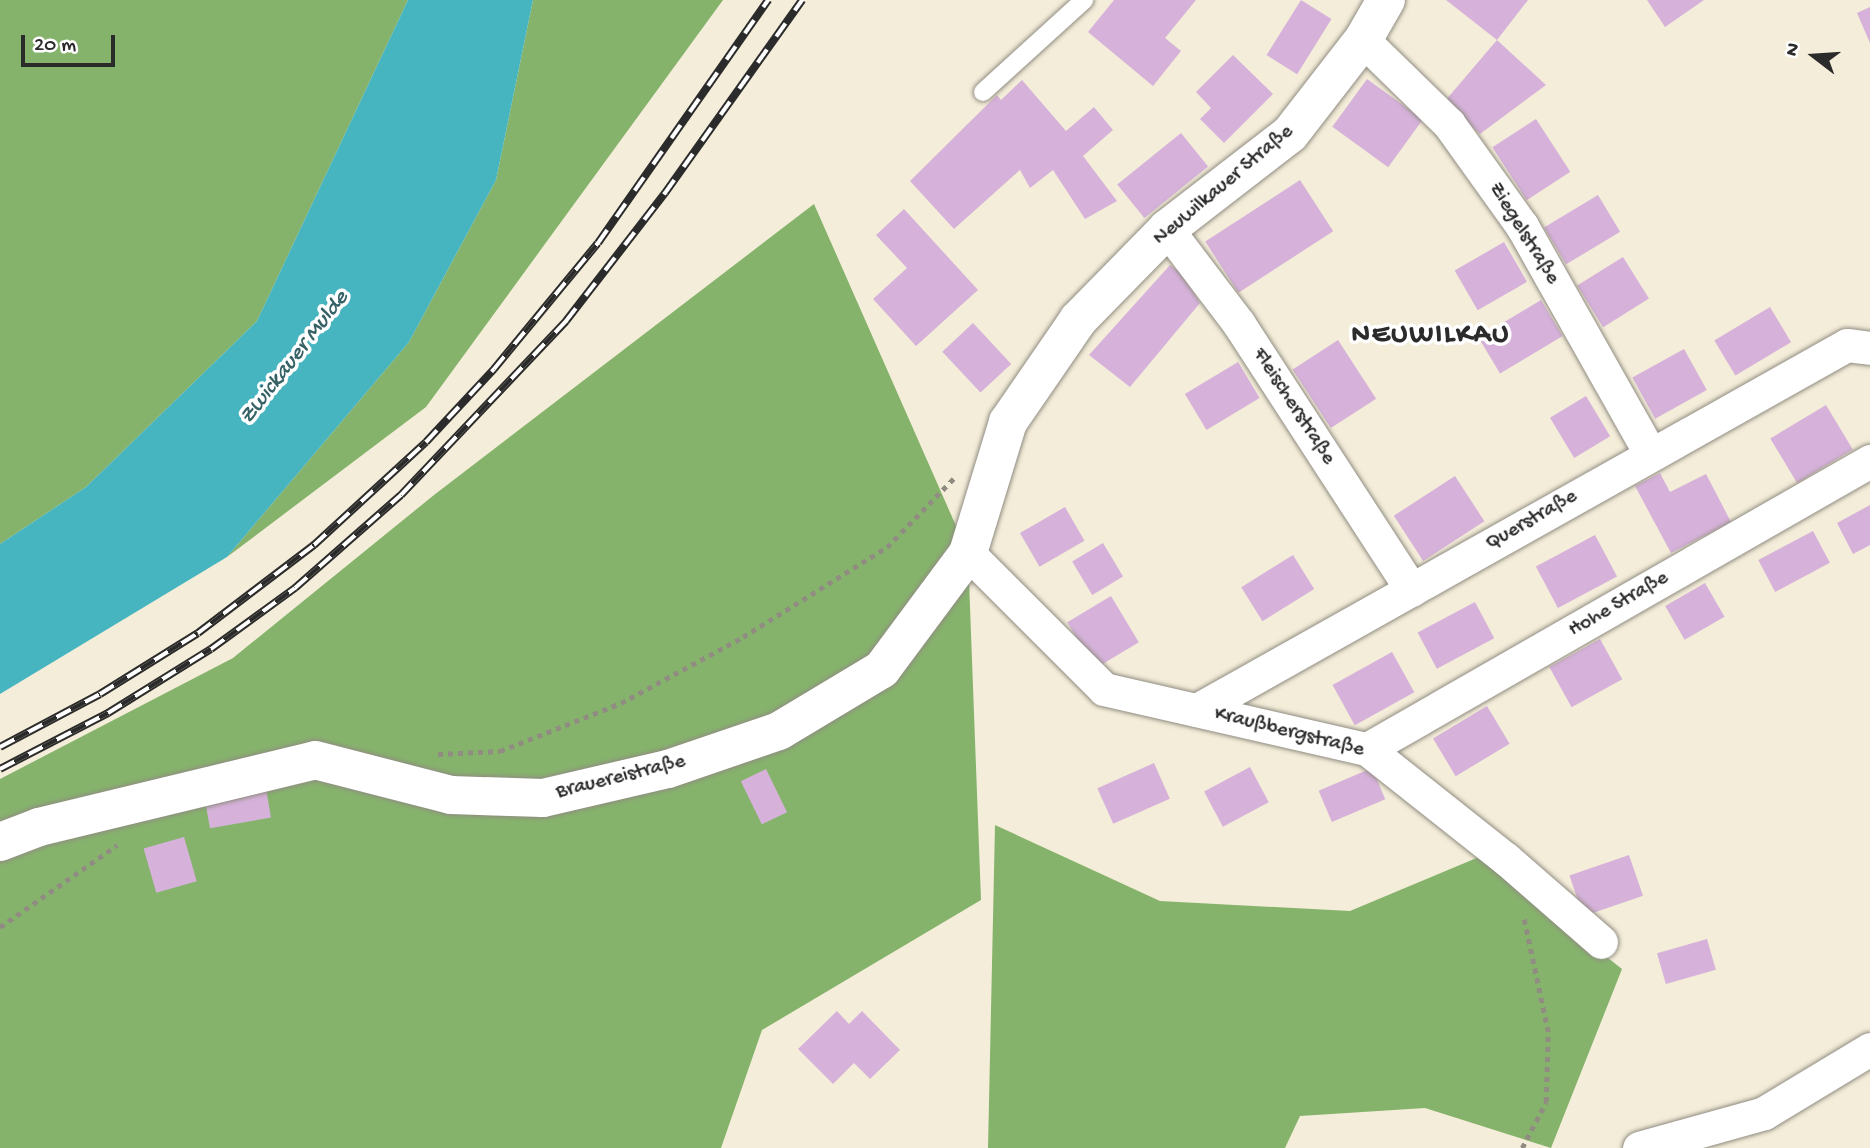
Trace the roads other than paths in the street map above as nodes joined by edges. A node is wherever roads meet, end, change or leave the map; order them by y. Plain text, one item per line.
1 (1084, 0) edge
2 (1386, 0) edge
3 (1363, 40) junction
4 (983, 92) dead end
5 (1167, 229) junction
6 (1870, 348) edge
7 (1650, 453) junction
8 (1870, 461) edge
9 (968, 553) junction
10 (1412, 590) junction
11 (1197, 710) junction
12 (1367, 749) junction
13 (0, 842) edge
14 (1601, 942) dead end
15 (1870, 1049) edge
16 (1639, 1148) edge

1 - 4 lane
2 - 3 street, Neuwilkauer Straße
3 - 5 street, Neuwilkauer Straße
3 - 7 street, Ziegelstraße
5 - 9 street, Neuwilkauer Straße
5 - 10 street, Fleischerstraße
6 - 7 street, Querstraße
7 - 10 street, Querstraße
8 - 12 street, Hohe Straße
9 - 11 street, Kraußbergstraße
9 - 13 street, Brauereistraße
10 - 11 street, Querstraße
11 - 12 street, Kraußbergstraße
12 - 14 street, Kraußbergstraße
15 - 16 street

